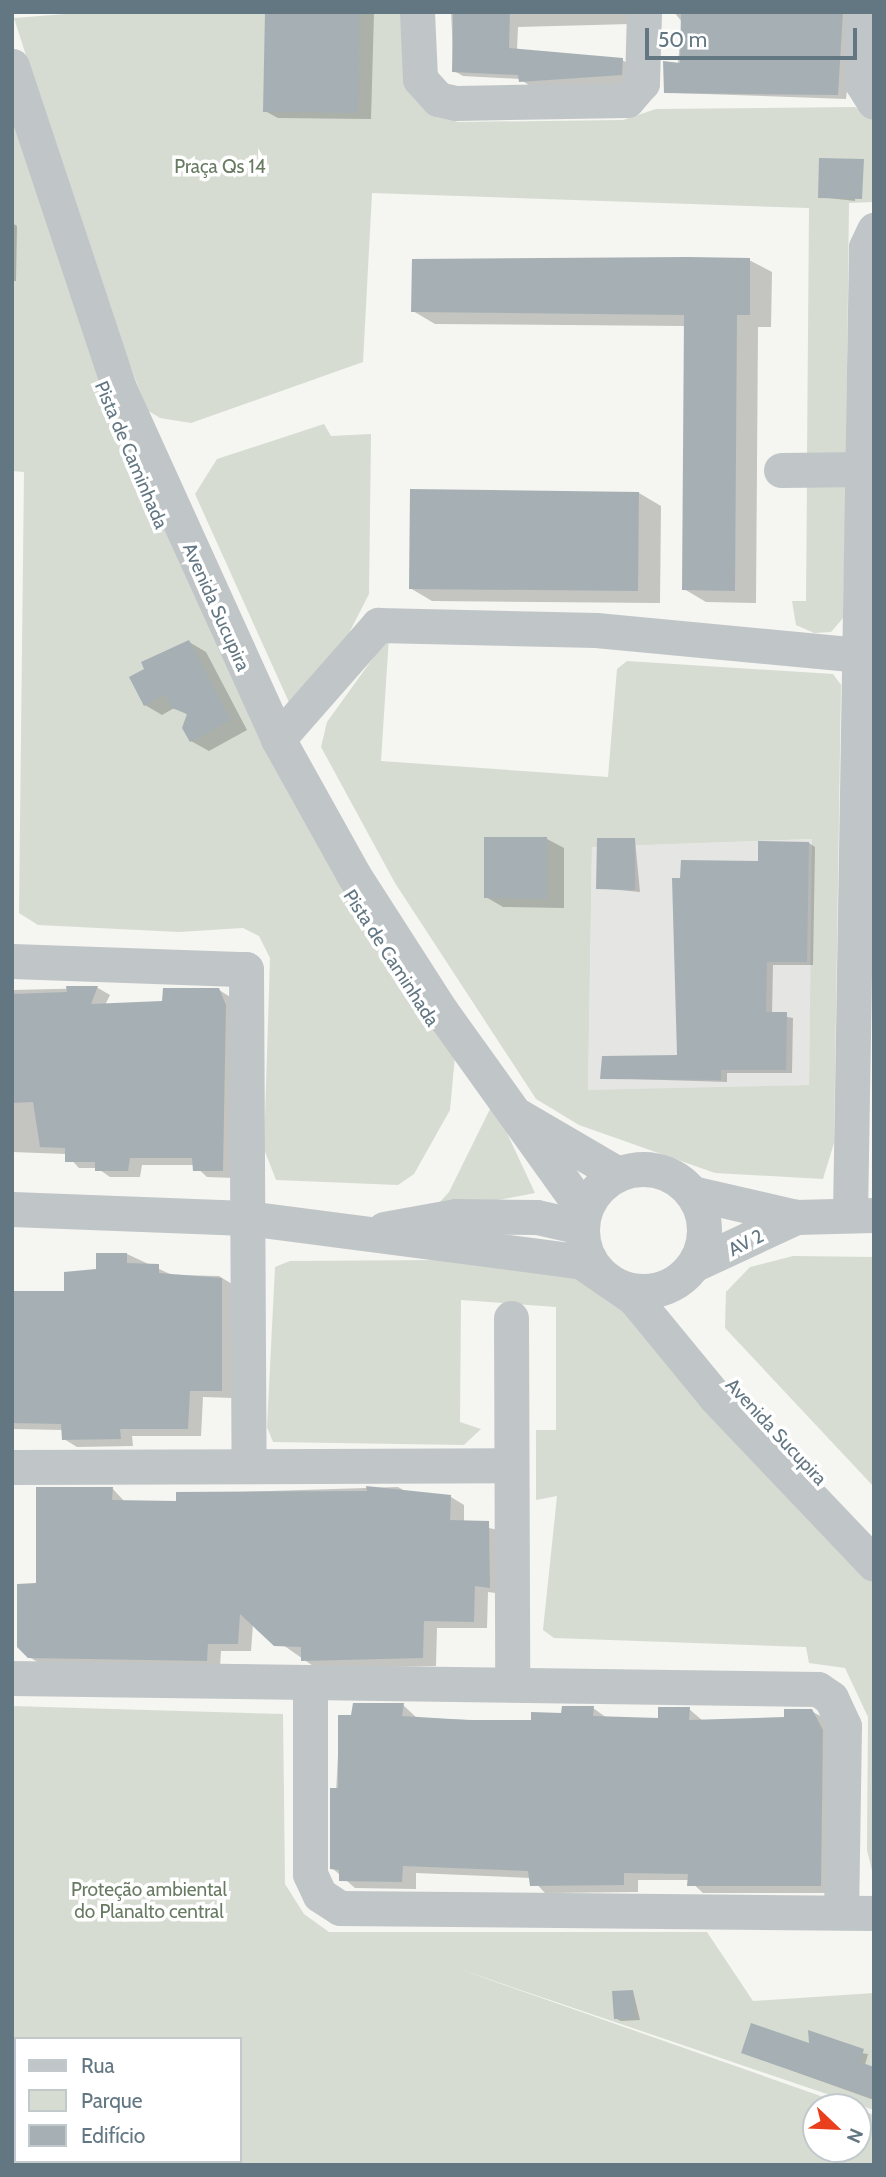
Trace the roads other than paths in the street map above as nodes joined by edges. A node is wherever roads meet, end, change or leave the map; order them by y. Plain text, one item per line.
1 (417, 12) edge
2 (643, 12) edge
3 (863, 12) edge
4 (12, 66) edge
5 (874, 102) edge
6 (12, 121) edge
7 (874, 230) edge
8 (863, 469) junction
9 (781, 470) dead end
10 (859, 655) junction
11 (278, 739) junction
12 (12, 961) edge
13 (459, 1061) dead end
14 (504, 1107) junction
15 (618, 1174) junction
16 (692, 1193) junction
17 (12, 1209) edge
18 (862, 1215) edge
19 (796, 1217) junction
20 (246, 1218) junction
21 (584, 1240) junction
22 (689, 1269) junction
23 (647, 1291) junction
24 (512, 1318) dead end
25 (678, 1326) junction
26 (249, 1462) junction
27 (509, 1465) junction
28 (12, 1466) edge
29 (874, 1538) edge
30 (874, 1564) edge
31 (12, 1678) edge
32 (310, 1682) junction
33 (512, 1682) junction
34 (857, 1912) edge

1 - 2 street
3 - 5 street
4 - 11 street, Avenida Sucupira
6 - 13 street, Pista de Caminhada
7 - 8 street
8 - 9 street
8 - 10 street
10 - 11 street
10 - 18 street
11 - 14 street, Avenida Sucupira
12 - 20 street
14 - 15 street, Avenida Sucupira
14 - 21 street, Avenida Sucupira
15 - 16 street
15 - 21 street
16 - 19 street, AV 2
16 - 22 street
17 - 20 street
18 - 19 street, AV 2
19 - 22 street, AV 2
20 - 21 street
20 - 26 street
21 - 23 street
21 - 30 street
22 - 23 street
22 - 25 street
23 - 25 street, Avenida Sucupira
24 - 27 street
25 - 29 street, Avenida Sucupira
26 - 27 street
26 - 28 street
27 - 33 street
31 - 32 street
32 - 33 street
32 - 34 street
33 - 34 street

